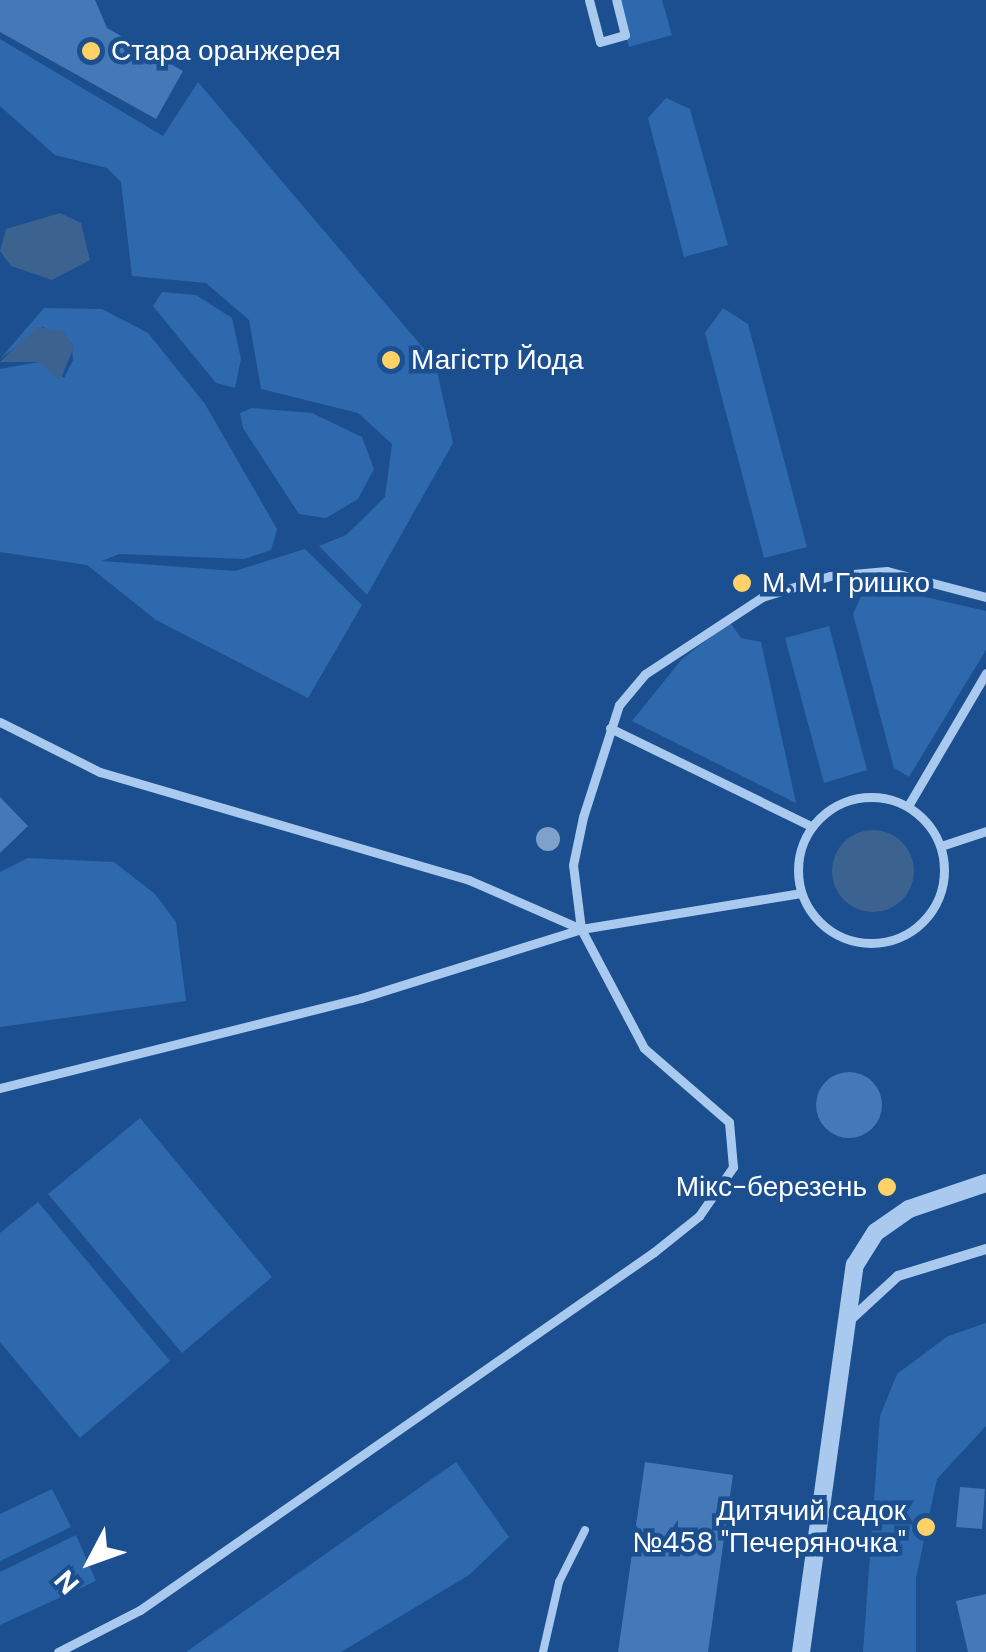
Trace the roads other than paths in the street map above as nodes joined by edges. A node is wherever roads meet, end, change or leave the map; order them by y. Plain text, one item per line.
1 (589, 0) edge
2 (616, 0) edge
3 (986, 597) edge
4 (986, 672) edge
5 (0, 722) edge
6 (610, 728) junction
7 (908, 806) junction
8 (811, 826) junction
9 (986, 831) edge
10 (941, 846) junction
11 (800, 893) junction
12 (580, 929) junction
13 (0, 1088) edge
14 (986, 1183) edge
15 (986, 1250) edge
16 (842, 1330) junction
17 (585, 1530) dead end
18 (58, 1652) edge
19 (544, 1652) edge
20 (801, 1652) edge

1 - 2 street
3 - 6 street
4 - 7 street
5 - 12 street
6 - 8 street
6 - 12 street
7 - 8 street
7 - 10 street
8 - 11 street
9 - 10 street
10 - 11 street
11 - 12 street
12 - 13 street
12 - 18 street
14 - 16 street
15 - 16 street
16 - 20 street
17 - 19 lane

